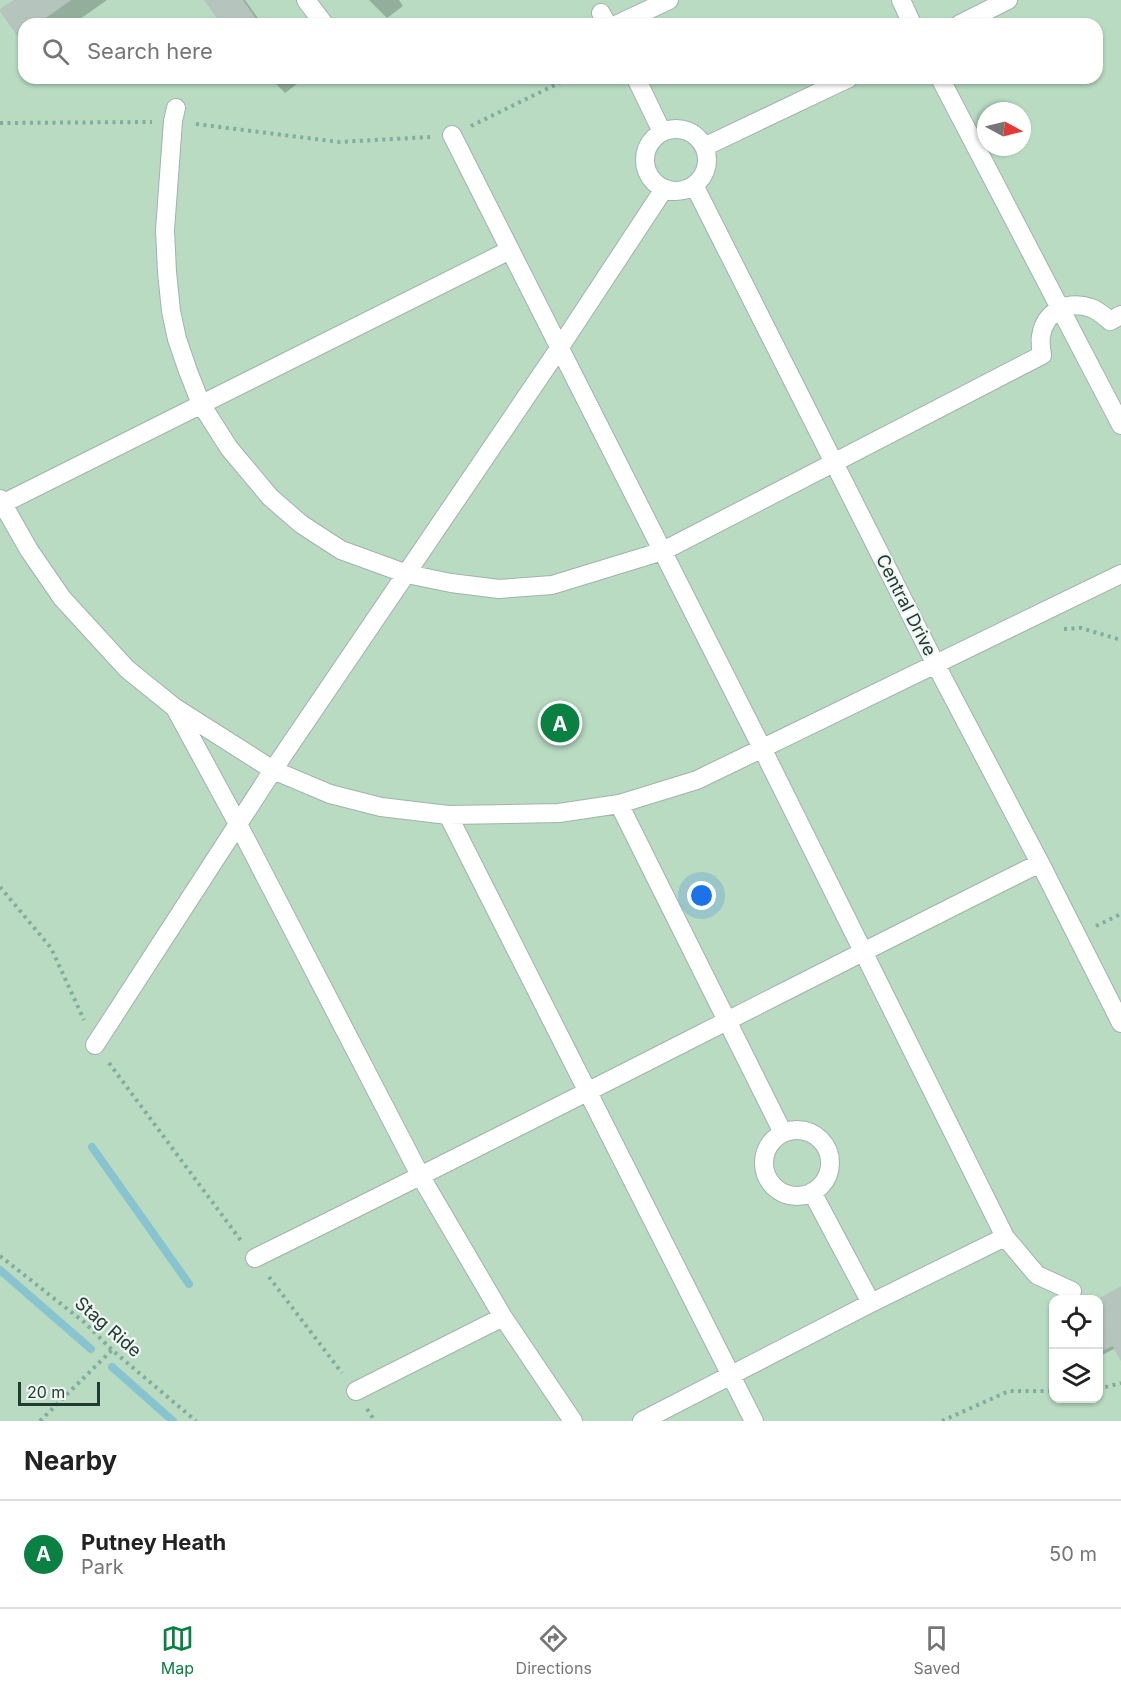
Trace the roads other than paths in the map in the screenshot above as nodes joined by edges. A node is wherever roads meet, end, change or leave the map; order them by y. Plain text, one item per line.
1 (306, 0) edge
2 (669, 0) edge
3 (901, 0) edge
4 (1008, 0) edge
5 (320, 18) edge
6 (631, 18) edge
7 (909, 18) edge
8 (972, 18) edge
9 (639, 84) edge
10 (836, 84) edge
11 (943, 84) edge
12 (175, 115) road end
13 (662, 132) junction
14 (452, 135) road end
15 (704, 147) junction
16 (694, 185) junction
17 (664, 189) junction
18 (510, 250) junction
19 (1061, 307) junction
20 (1121, 315) edge
21 (560, 347) junction
22 (201, 404) junction
23 (1121, 425) edge
24 (834, 462) junction
25 (1, 503) edge
26 (663, 551) junction
27 (407, 574) junction
28 (1121, 574) edge
29 (936, 665) junction
30 (174, 707) junction
31 (762, 748) junction
32 (273, 770) junction
33 (619, 804) junction
34 (448, 815) junction
35 (238, 824) junction
36 (1040, 863) junction
37 (864, 951) junction
38 (726, 1021) junction
39 (1121, 1023) edge
40 (95, 1045) road end
41 (588, 1091) junction
42 (783, 1133) junction
43 (422, 1177) junction
44 (812, 1192) junction
45 (1005, 1237) junction
46 (255, 1258) road end
47 (1072, 1291) dead end
48 (871, 1303) junction
49 (503, 1317) junction
50 (730, 1375) junction
51 (356, 1391) road end
52 (573, 1421) edge
53 (642, 1421) edge
54 (754, 1421) edge

1 - 5 street
2 - 6 street
3 - 7 street
4 - 8 street
9 - 13 street
10 - 15 street
11 - 19 street
12 - 22 street
13 - 15 street
13 - 17 street
14 - 18 street
15 - 16 street
16 - 17 street
16 - 24 street, Central Drive
17 - 21 street
18 - 21 street
18 - 22 street
19 - 20 street
19 - 23 street
19 - 24 street
21 - 26 street
21 - 27 street
22 - 25 street
22 - 27 street
24 - 26 street
24 - 29 street, Central Drive
25 - 30 street
26 - 27 street
26 - 31 street
27 - 32 street
28 - 29 street
29 - 31 street
29 - 36 street, Central Drive
30 - 32 street
30 - 35 street
31 - 33 street
31 - 37 street
32 - 34 street
32 - 35 street
33 - 34 street
33 - 38 street
34 - 41 street
35 - 40 street
35 - 43 street
36 - 37 street
36 - 39 street, Central Drive
37 - 38 street
37 - 45 street
38 - 41 street
38 - 42 street
41 - 43 street
41 - 50 street
42 - 44 street
42 - 44 street
43 - 46 street
43 - 49 street
44 - 48 street
45 - 47 street
45 - 48 street
48 - 50 street
49 - 51 street
49 - 52 street
50 - 53 street
50 - 54 street

